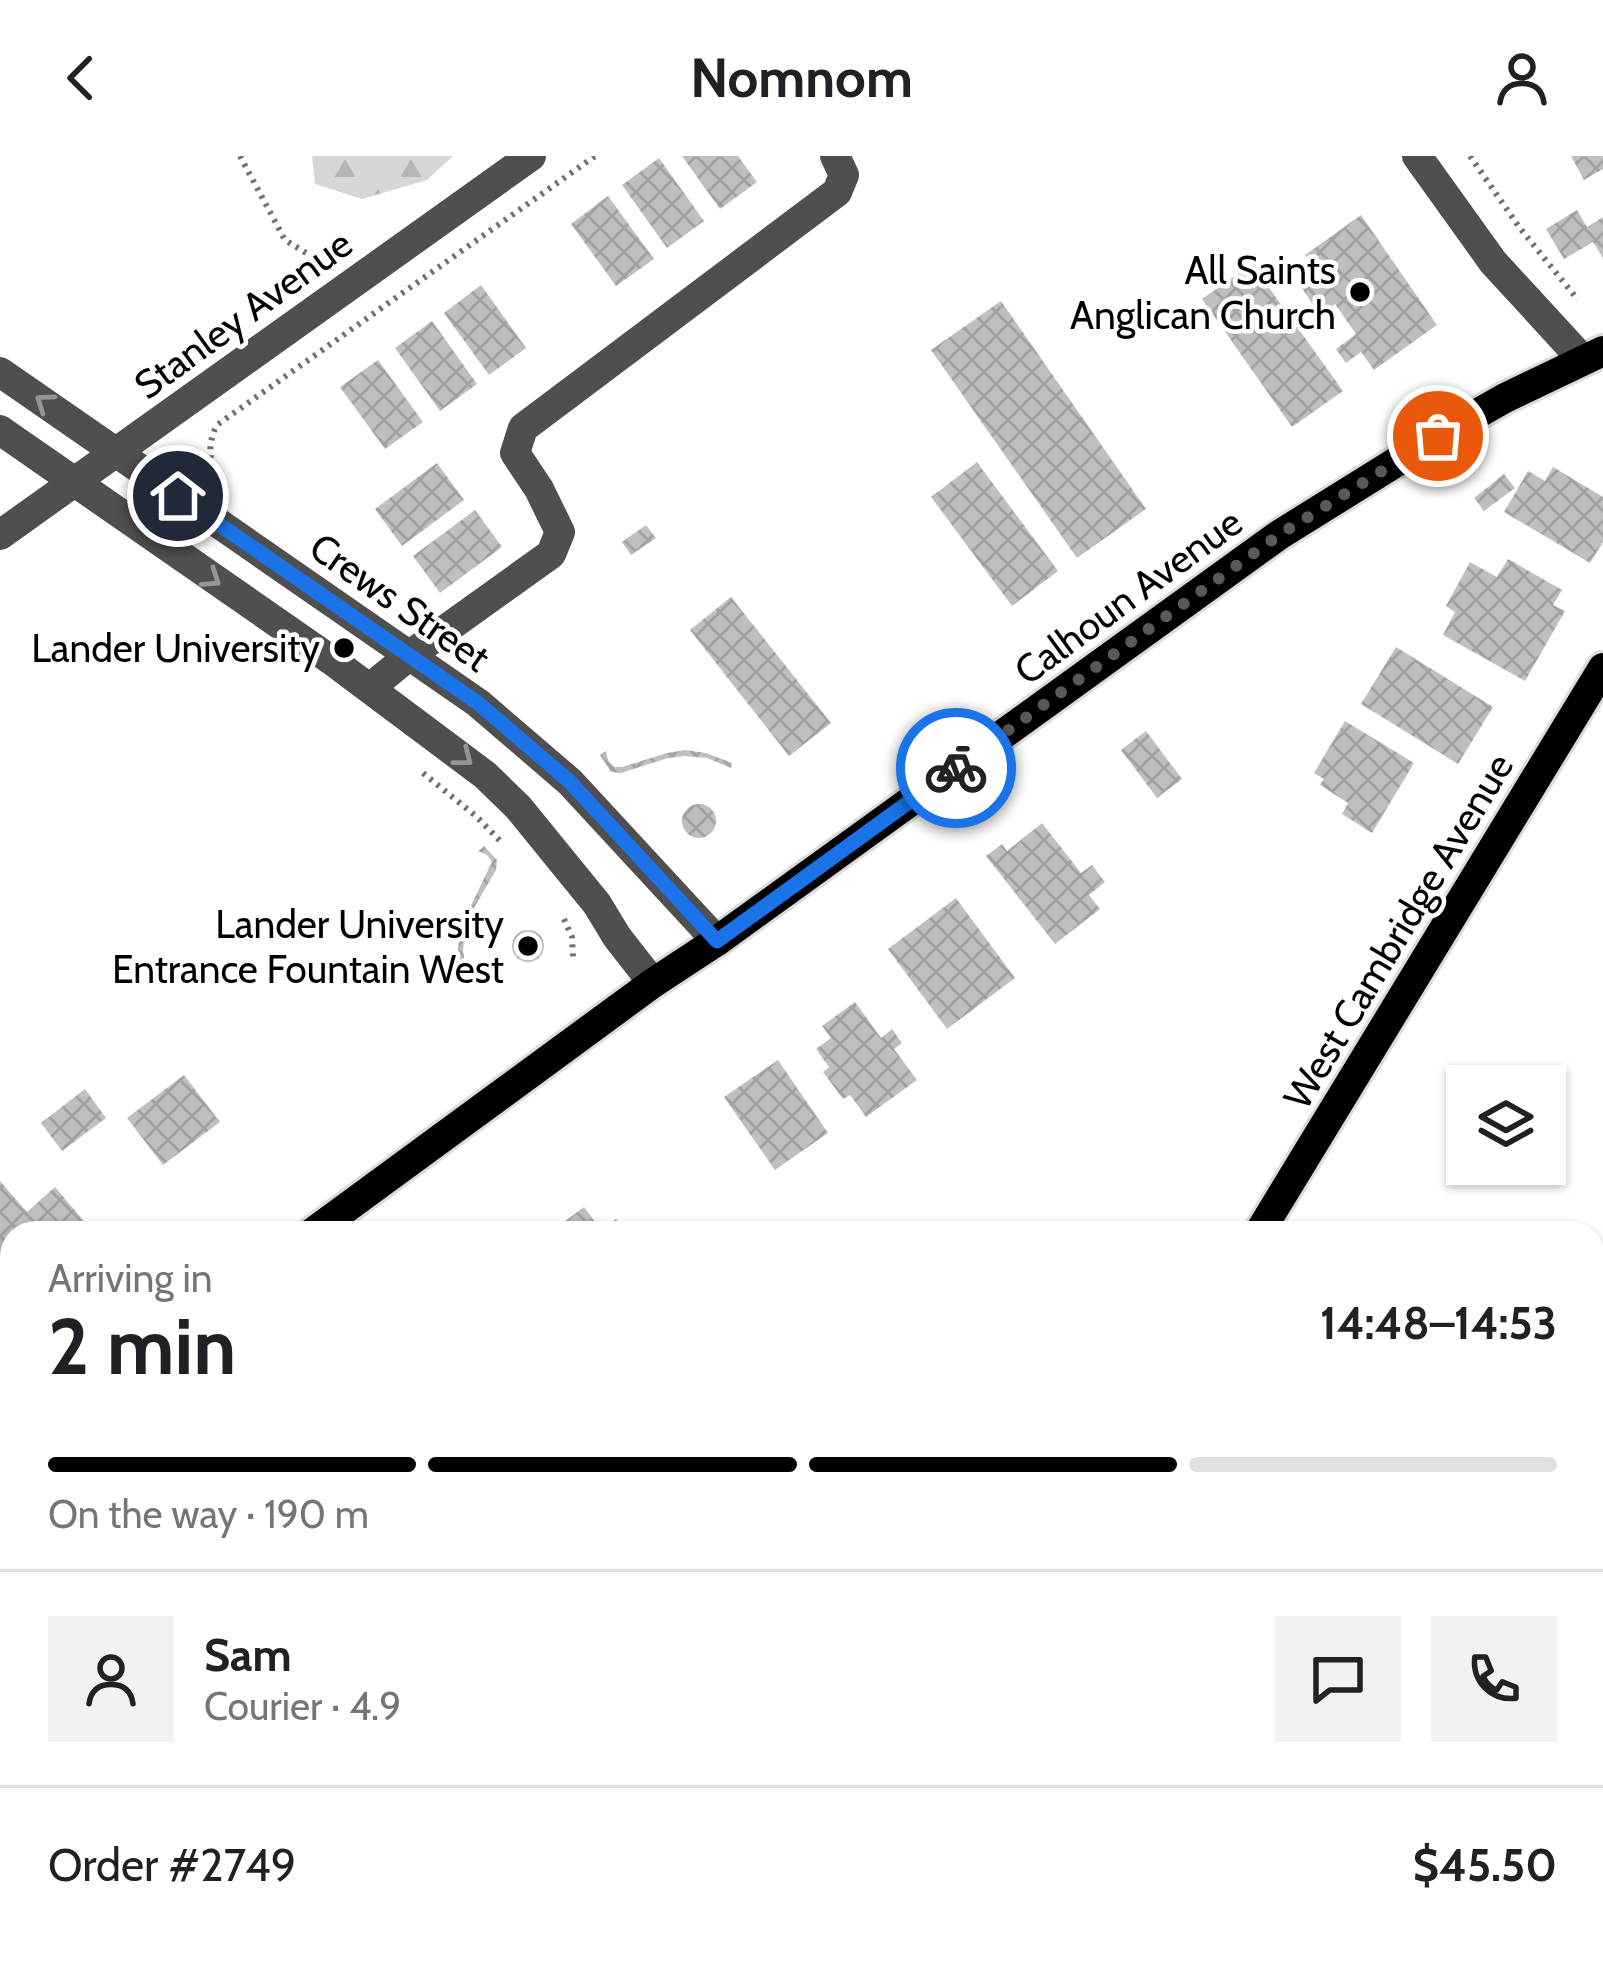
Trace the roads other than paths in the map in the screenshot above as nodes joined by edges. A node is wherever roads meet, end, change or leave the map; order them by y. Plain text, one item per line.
1 (531, 156) edge
2 (835, 156) edge
3 (1417, 156) edge
4 (1593, 356) edge
5 (0, 372) edge
6 (0, 430) edge
7 (116, 452) junction
8 (73, 483) junction
9 (0, 535) edge
10 (410, 656) junction
11 (1603, 668) edge
12 (370, 688) junction
13 (717, 941) junction
14 (652, 983) junction
15 (328, 1221) edge
16 (1266, 1221) edge

1 - 7 street, Stanley Avenue
2 - 10 street
3 - 4 street
4 - 13 main road, Calhoun Avenue
7 -> 5 street, Crews Street
6 - 8 street
7 - 8 street, Stanley Avenue
7 - 10 street, Crews Street
8 - 9 street, Stanley Avenue
8 -> 12 street
10 - 12 street
10 - 13 street, Crews Street
11 - 16 main road, West Cambridge Avenue
12 -> 14 street
13 - 14 main road, Calhoun Avenue
14 - 15 main road, Calhoun Avenue

